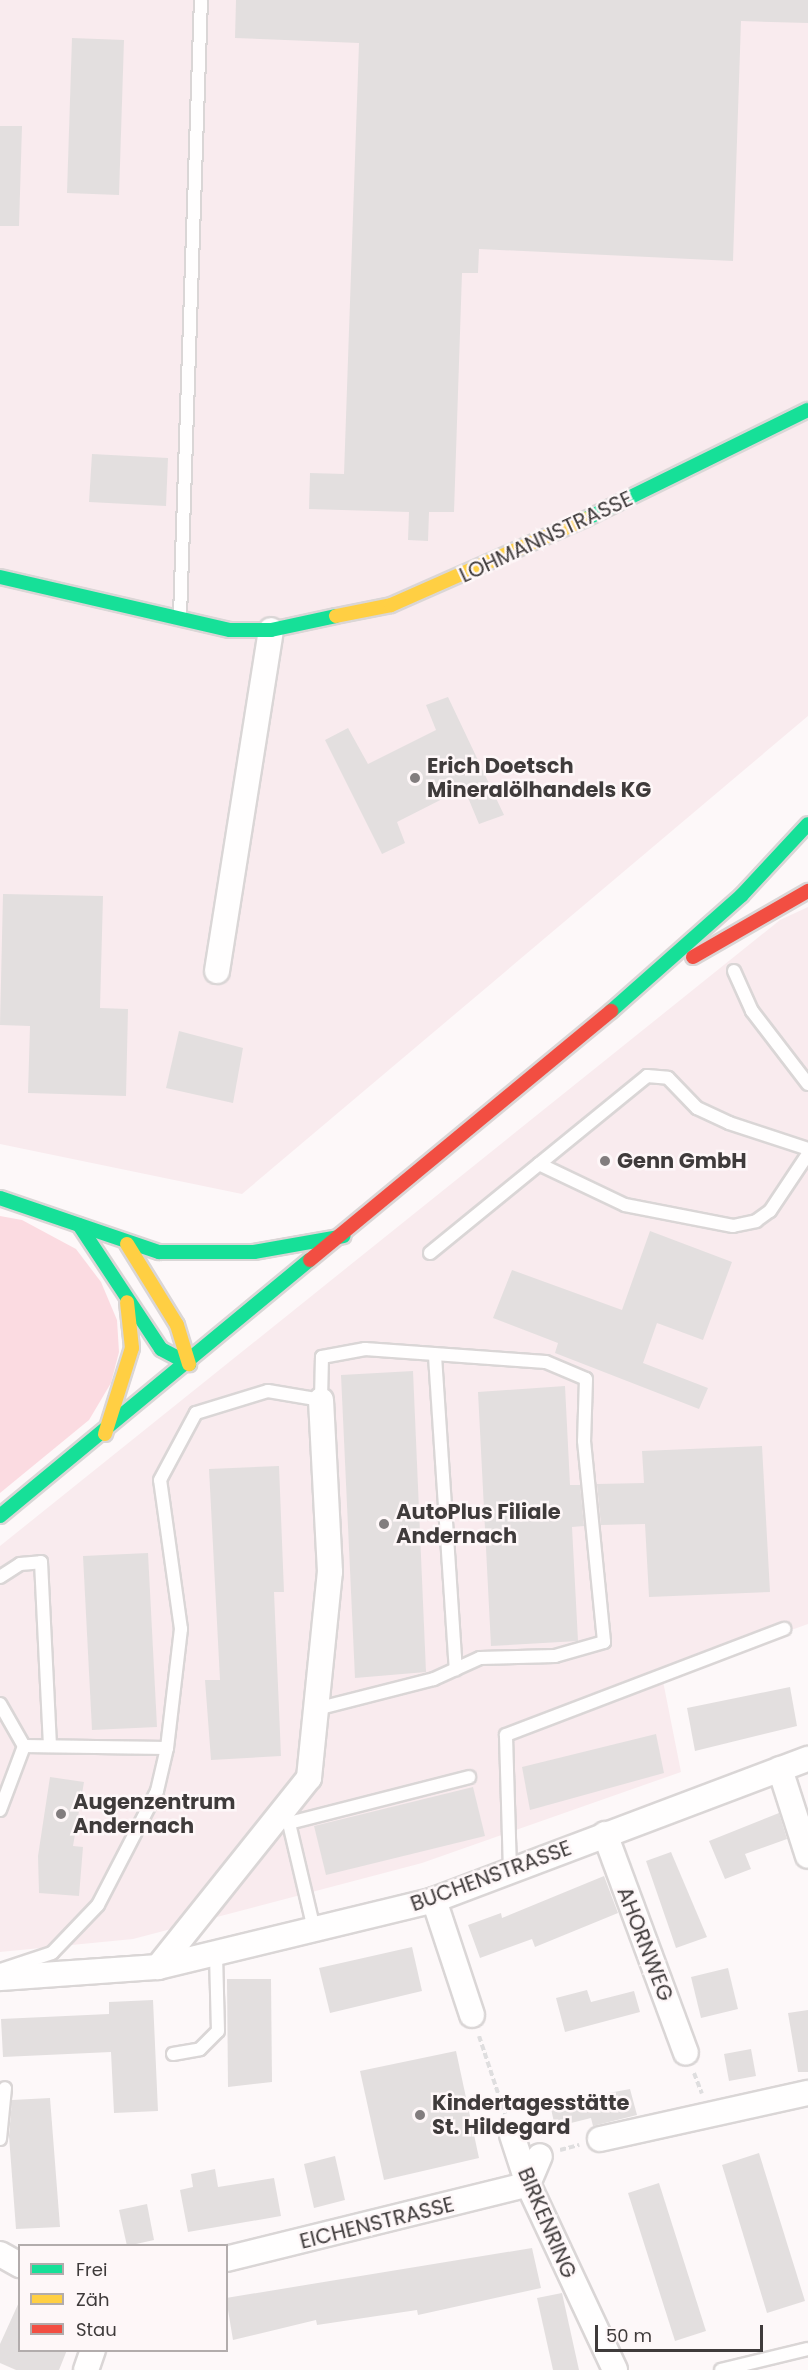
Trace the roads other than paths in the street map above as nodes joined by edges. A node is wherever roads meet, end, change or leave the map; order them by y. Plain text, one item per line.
1 (201, 0) edge
2 (808, 410) edge
3 (0, 577) edge
4 (180, 620) junction
5 (271, 630) junction
6 (808, 824) edge
7 (789, 867) dead end
8 (808, 891) edge
9 (741, 896) junction
10 (217, 971) dead end
11 (734, 971) dead end
12 (637, 990) junction
13 (808, 1084) edge
14 (808, 1149) edge
15 (808, 1154) edge
16 (540, 1164) junction
17 (0, 1198) edge
18 (79, 1225) junction
19 (344, 1236) junction
20 (127, 1244) junction
21 (430, 1253) dead end
22 (127, 1300) junction
23 (435, 1356) junction
24 (189, 1364) junction
25 (321, 1400) junction
26 (105, 1434) junction
27 (0, 1516) edge
28 (0, 1577) edge
29 (784, 1629) dead end
30 (456, 1669) junction
31 (0, 1704) edge
32 (316, 1709) junction
33 (50, 1745) junction
34 (24, 1746) junction
35 (167, 1748) junction
36 (808, 1759) edge
37 (780, 1769) junction
38 (469, 1777) dead end
39 (0, 1810) edge
40 (605, 1834) junction
41 (808, 1856) edge
42 (510, 1871) junction
43 (434, 1900) junction
44 (314, 1929) junction
45 (216, 1953) junction
46 (159, 1967) junction
47 (0, 1970) edge
48 (0, 1978) edge
49 (472, 2015) road end
50 (686, 2053) road end
51 (173, 2054) dead end
52 (5, 2088) dead end
53 (808, 2093) edge
54 (512, 2135) road end
55 (0, 2139) edge
56 (600, 2139) road end
57 (540, 2156) road end
58 (528, 2184) junction
59 (0, 2254) edge
60 (228, 2259) edge
61 (18, 2264) edge
62 (808, 2349) edge
63 (92, 2352) edge
64 (86, 2370) edge
65 (615, 2370) edge
66 (721, 2370) edge

1 - 4 lane
2 - 5 main road, LOHMANNSTRASSE
3 - 4 main road, LOHMANNSTRASSE
4 - 5 main road, LOHMANNSTRASSE
5 - 10 street
6 - 9 main road
7 - 9 main road
8 - 12 main road
9 - 12 main road
11 - 13 lane
12 - 19 main road
14 - 16 lane
15 - 16 lane
16 - 21 lane
17 - 18 main road
18 - 20 main road
18 - 22 main road
19 - 20 main road
19 - 24 main road
20 - 24 main road
22 - 24 main road
22 - 26 main road
23 - 25 lane
23 - 30 lane
23 - 30 lane
24 - 26 main road
25 - 32 street
25 - 35 lane
26 - 27 main road
28 - 33 lane
29 - 42 lane
30 - 32 lane
31 - 34 lane
32 - 46 street
33 - 34 lane
33 - 35 lane
34 - 39 lane
35 - 47 lane
36 - 37 street, BUCHENSTRASSE
37 - 40 street, BUCHENSTRASSE
37 - 41 street
38 - 44 lane
40 - 42 street, BUCHENSTRASSE
40 - 50 street, AHORNWEG
42 - 43 street, BUCHENSTRASSE
43 - 44 street, BUCHENSTRASSE
43 - 49 street
44 - 45 street, BUCHENSTRASSE
45 - 46 street, BUCHENSTRASSE
45 - 51 lane
46 - 48 street, BUCHENSTRASSE
52 - 55 lane
53 - 56 street
54 - 58 street, BIRKENRING
57 - 58 street
58 - 60 street, EICHENSTRASSE
58 - 65 street, BIRKENRING
59 - 61 street
62 - 66 lane
63 - 64 street

